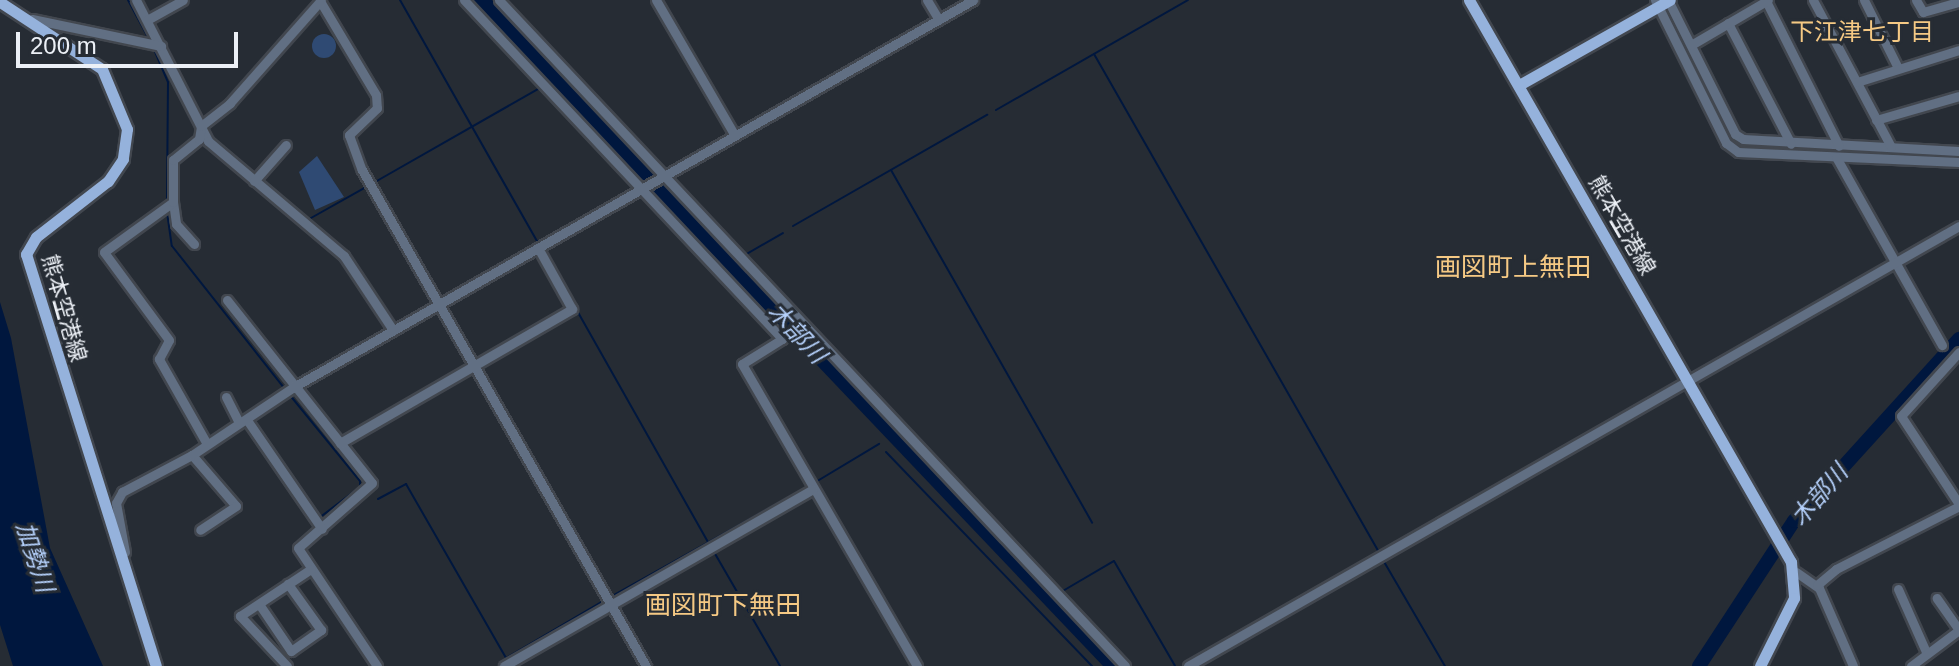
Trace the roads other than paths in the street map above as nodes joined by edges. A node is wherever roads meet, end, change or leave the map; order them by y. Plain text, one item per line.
1 (136, 0) edge
2 (183, 0) edge
3 (320, 0) edge
4 (464, 0) edge
5 (499, 0) edge
6 (656, 0) edge
7 (927, 0) edge
8 (973, 0) edge
9 (1469, 0) edge
10 (1767, 0) edge
11 (1813, 0) edge
12 (1864, 0) edge
13 (1916, 0) edge
14 (0, 2) edge
15 (1664, 2) edge
16 (1959, 2) edge
17 (32, 19) junction
18 (147, 20) junction
19 (939, 20) junction
20 (1728, 23) junction
21 (1691, 45) junction
22 (161, 46) junction
23 (1959, 50) edge
24 (1898, 68) junction
25 (1857, 82) junction
26 (1519, 85) junction
27 (1959, 96) edge
28 (1876, 120) junction
29 (201, 126) junction
30 (734, 134) junction
31 (1791, 144) junction
32 (286, 145) dead end
33 (1839, 146) junction
34 (1891, 147) junction
35 (1959, 151) edge
36 (1836, 157) junction
37 (1959, 162) edge
38 (662, 176) junction
39 (254, 181) junction
40 (641, 188) junction
41 (168, 206) junction
42 (1959, 226) edge
43 (194, 244) dead end
44 (538, 248) junction
45 (1894, 263) junction
46 (227, 300) dead end
47 (438, 306) junction
48 (393, 330) junction
49 (1942, 345) dead end
50 (1959, 352) edge
51 (473, 367) junction
52 (1688, 379) junction
53 (290, 390) junction
54 (226, 397) dead end
55 (243, 421) junction
56 (340, 443) junction
57 (207, 444) junction
58 (192, 455) junction
59 (813, 489) junction
60 (1959, 505) edge
61 (322, 529) junction
62 (200, 530) dead end
63 (121, 559) junction
64 (311, 569) junction
65 (1796, 572) junction
66 (288, 584) junction
67 (1817, 585) junction
68 (1898, 589) dead end
69 (1937, 598) dead end
70 (259, 604) junction
71 (610, 605) junction
72 (1926, 652) junction
73 (156, 666) edge
74 (287, 666) edge
75 (377, 666) edge
76 (504, 666) edge
77 (646, 666) edge
78 (917, 666) edge
79 (1125, 666) edge
80 (1188, 666) edge
81 (1760, 666) edge
82 (1853, 666) edge
83 (1911, 666) edge

1 - 18 street
2 - 18 street
3 - 29 street
3 - 47 street
4 - 40 street
5 - 38 street
6 - 30 street
7 - 19 street
8 - 19 street
9 - 26 main road, 熊本空港線
10 - 20 street
10 - 33 street
11 - 25 street
12 - 24 street
13 - 16 street
14 - 17 main road, 熊本空港線
15 - 21 street
15 - 26 main road
15 - 36 street
17 - 22 street
17 - 63 main road, 熊本空港線
18 - 22 street
19 - 30 street
20 - 21 street
20 - 31 street
21 - 31 street
22 - 29 street
23 - 24 street
24 - 25 street
25 - 28 street
26 - 52 main road, 熊本空港線
27 - 28 street
28 - 34 street
29 - 39 street
29 - 41 street
30 - 38 street
31 - 33 street
32 - 39 street
33 - 34 street
34 - 35 street
36 - 37 street
36 - 45 street
38 - 40 street
38 - 79 street
39 - 48 street
40 - 44 street
40 - 59 street
41 - 43 street
41 - 57 street
42 - 45 street
44 - 47 street
44 - 51 street
45 - 49 street
45 - 52 street
46 - 53 street
47 - 48 street
47 - 51 street
48 - 53 street
50 - 60 street
51 - 56 street
51 - 71 street
52 - 65 main road, 熊本空港線
52 - 80 street
53 - 55 street
53 - 56 street
54 - 55 street
55 - 57 street
55 - 61 street
56 - 61 street
57 - 58 street
58 - 62 street
58 - 63 street
59 - 71 street
59 - 78 street
60 - 67 street
61 - 64 street
63 - 73 main road, 熊本空港線
64 - 66 street
64 - 75 street
65 - 67 street
65 - 81 main road
66 - 70 street
66 - 70 street
67 - 82 street
68 - 72 street
69 - 72 street
70 - 74 street
71 - 76 street
71 - 77 street
72 - 83 street

